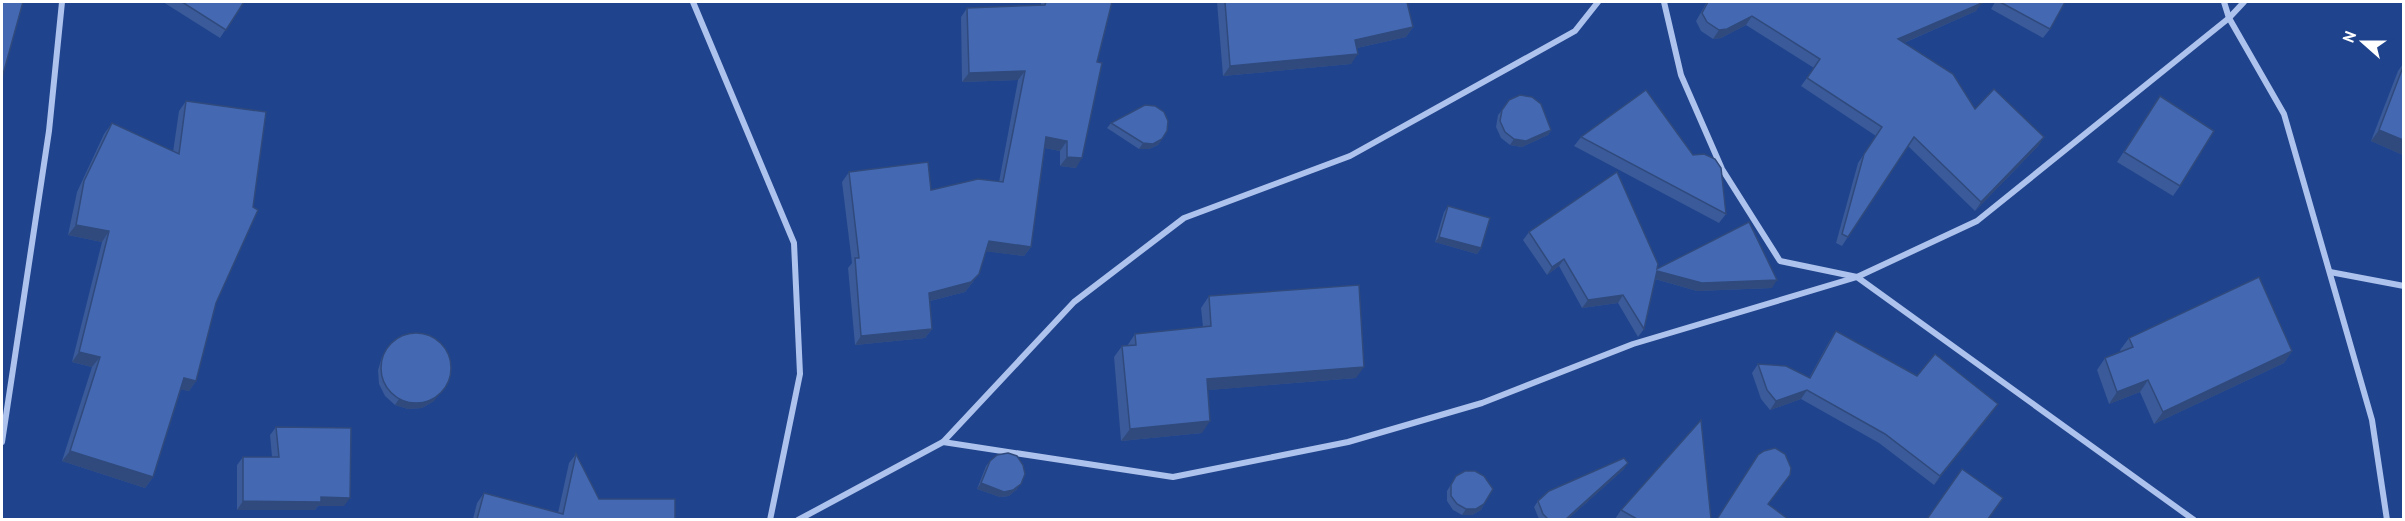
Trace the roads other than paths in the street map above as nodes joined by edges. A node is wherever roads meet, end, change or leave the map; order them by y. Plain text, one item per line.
1 (62, 2) edge
2 (693, 2) edge
3 (1598, 2) edge
4 (1664, 2) edge
5 (2224, 2) edge
6 (2244, 2) edge
7 (2229, 18) junction
8 (2330, 273) junction
9 (1857, 277) junction
10 (2403, 286) edge
11 (2, 442) edge
12 (943, 442) junction
13 (770, 519) edge
14 (798, 519) edge
15 (2194, 519) edge
16 (2387, 519) edge

1 - 11 street
2 - 13 street
3 - 12 street
4 - 9 street
5 - 7 street
6 - 7 street
7 - 8 street
7 - 9 street
8 - 10 street
8 - 16 street
9 - 12 street
9 - 15 street
12 - 14 street

